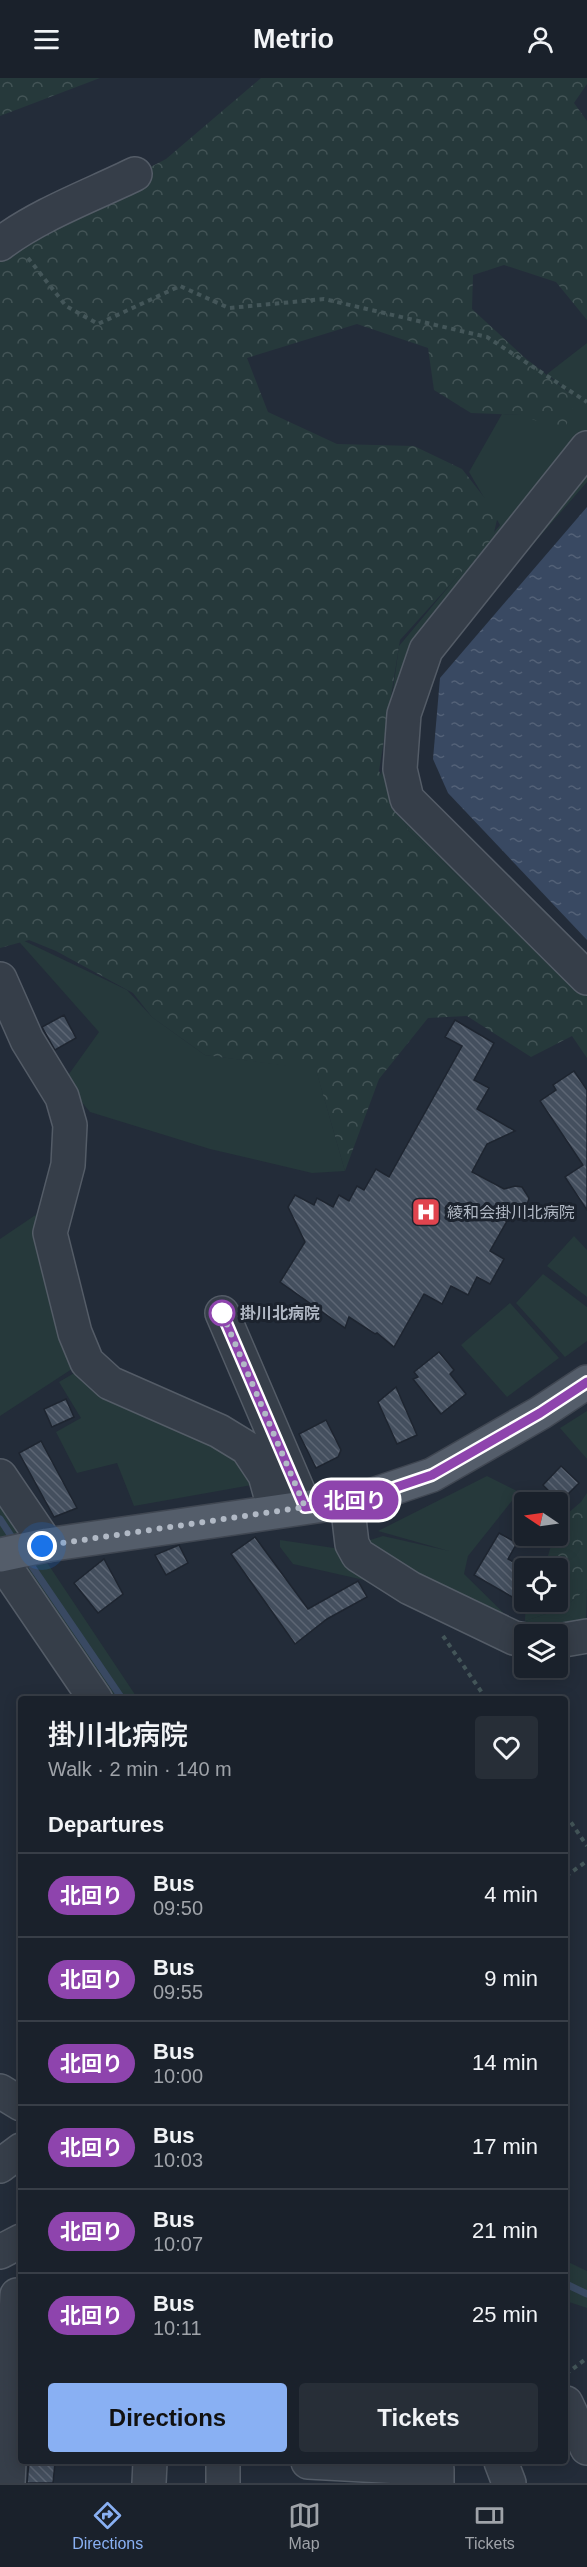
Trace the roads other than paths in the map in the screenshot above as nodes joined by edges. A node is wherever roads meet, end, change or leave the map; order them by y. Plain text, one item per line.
1 (135, 174) dead end
2 (6, 240) edge
3 (587, 448) edge
4 (587, 978) edge
5 (0, 979) edge
6 (222, 1313) dead end
7 (587, 1382) edge
8 (0, 1476) edge
9 (347, 1502) junction
10 (290, 1509) junction
11 (45, 1545) junction
12 (2, 1556) edge
13 (587, 1636) edge
14 (514, 1638) edge
15 (568, 1639) edge
16 (93, 1696) edge
17 (0, 2091) edge
18 (18, 2102) edge
19 (18, 2152) edge
20 (0, 2166) edge
21 (18, 2243) edge
22 (0, 2252) edge
23 (18, 2295) edge
24 (6, 2400) edge
25 (568, 2407) edge
26 (587, 2448) edge
27 (150, 2464) edge
28 (224, 2464) edge
29 (345, 2464) edge
30 (502, 2464) edge
31 (8, 2483) edge
32 (149, 2483) edge
33 (223, 2483) edge
34 (437, 2483) edge
35 (509, 2483) edge

1 - 2 street
3 - 4 street
5 - 10 street
6 - 10 street
7 - 9 main road
8 - 11 street
9 - 10 main road
9 - 14 street
10 - 11 main road
11 - 12 main road
12 - 16 street
13 - 15 street
17 - 18 street
19 - 20 street
21 - 22 street
23 - 24 street
24 - 31 street
25 - 26 street
27 - 32 street
28 - 33 street
29 - 34 street
30 - 35 street

